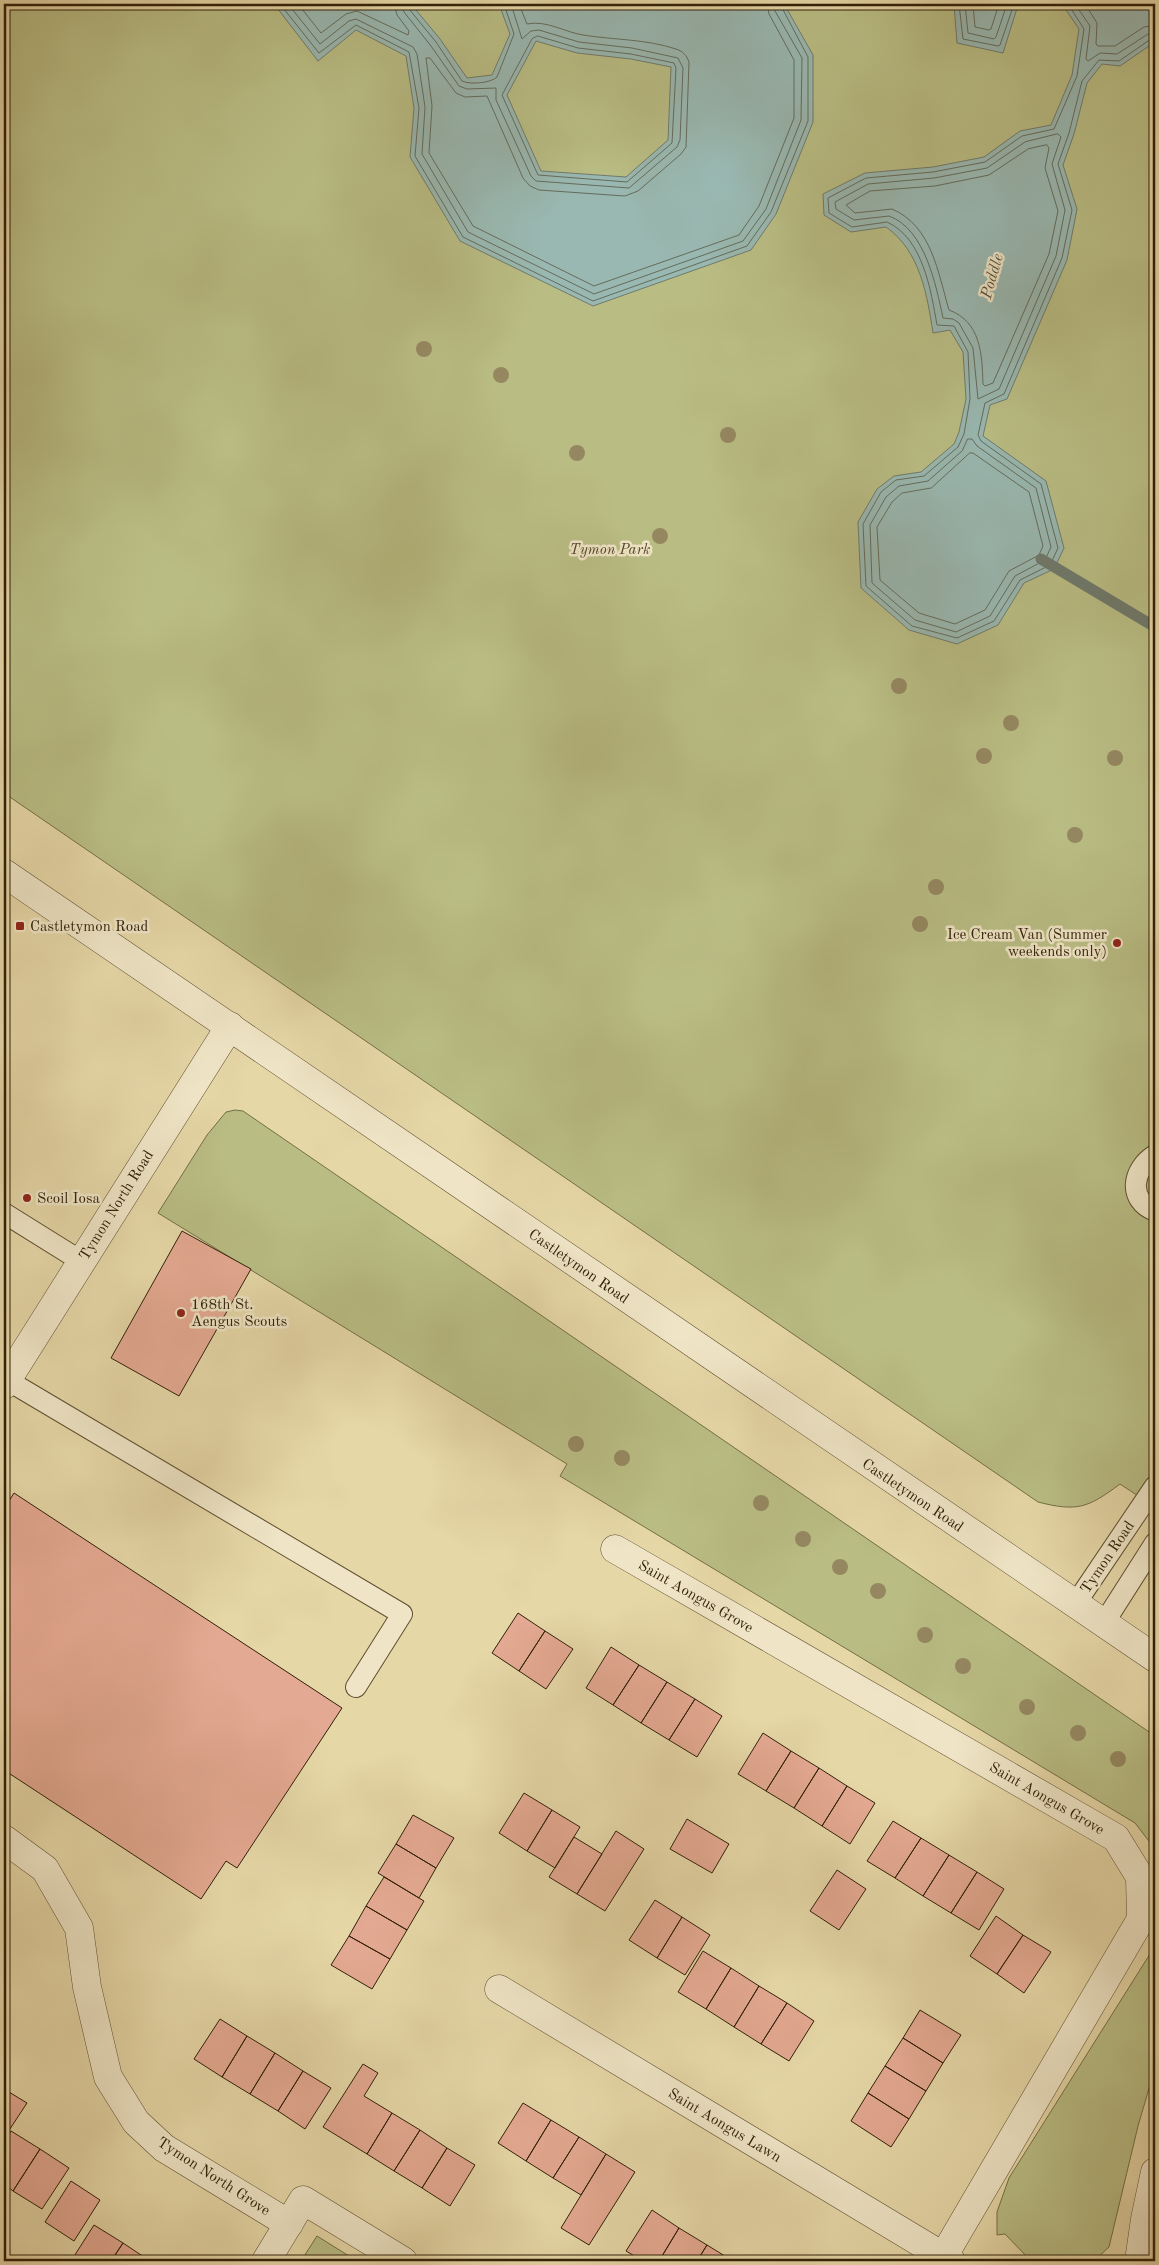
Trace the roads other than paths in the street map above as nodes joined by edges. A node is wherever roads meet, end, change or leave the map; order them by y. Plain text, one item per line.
1 (4, 873) edge
2 (230, 1026) junction
3 (1155, 1155) edge
4 (1155, 1211) edge
5 (4, 1213) edge
6 (81, 1261) junction
7 (5, 1382) edge
8 (1155, 1486) edge
9 (1155, 1543) edge
10 (615, 1549) dead end
11 (1076, 1603) junction
12 (1104, 1623) junction
13 (1155, 1658) edge
14 (356, 1687) dead end
15 (4, 1839) edge
16 (498, 1989) dead end
17 (1155, 2172) edge
18 (289, 2224) junction
19 (947, 2259) edge
20 (266, 2261) edge
21 (403, 2261) edge
22 (1139, 2261) edge

1 - 2 street, Castletymon Road
2 - 6 street, Tymon North Road
2 - 11 street, Castletymon Road
3 - 4 lane
5 - 6 lane
6 - 7 street, Tymon North Road
7 - 14 lane
8 - 11 lane, Tymon Road
9 - 12 lane
10 - 19 street, Saint Aongus Grove
11 - 12 street, Castletymon Road
12 - 13 street, Castletymon Road
15 - 18 street, Tymon North Grove
16 - 19 street, Saint Aongus Lawn
17 - 22 street
18 - 20 street
18 - 21 street

